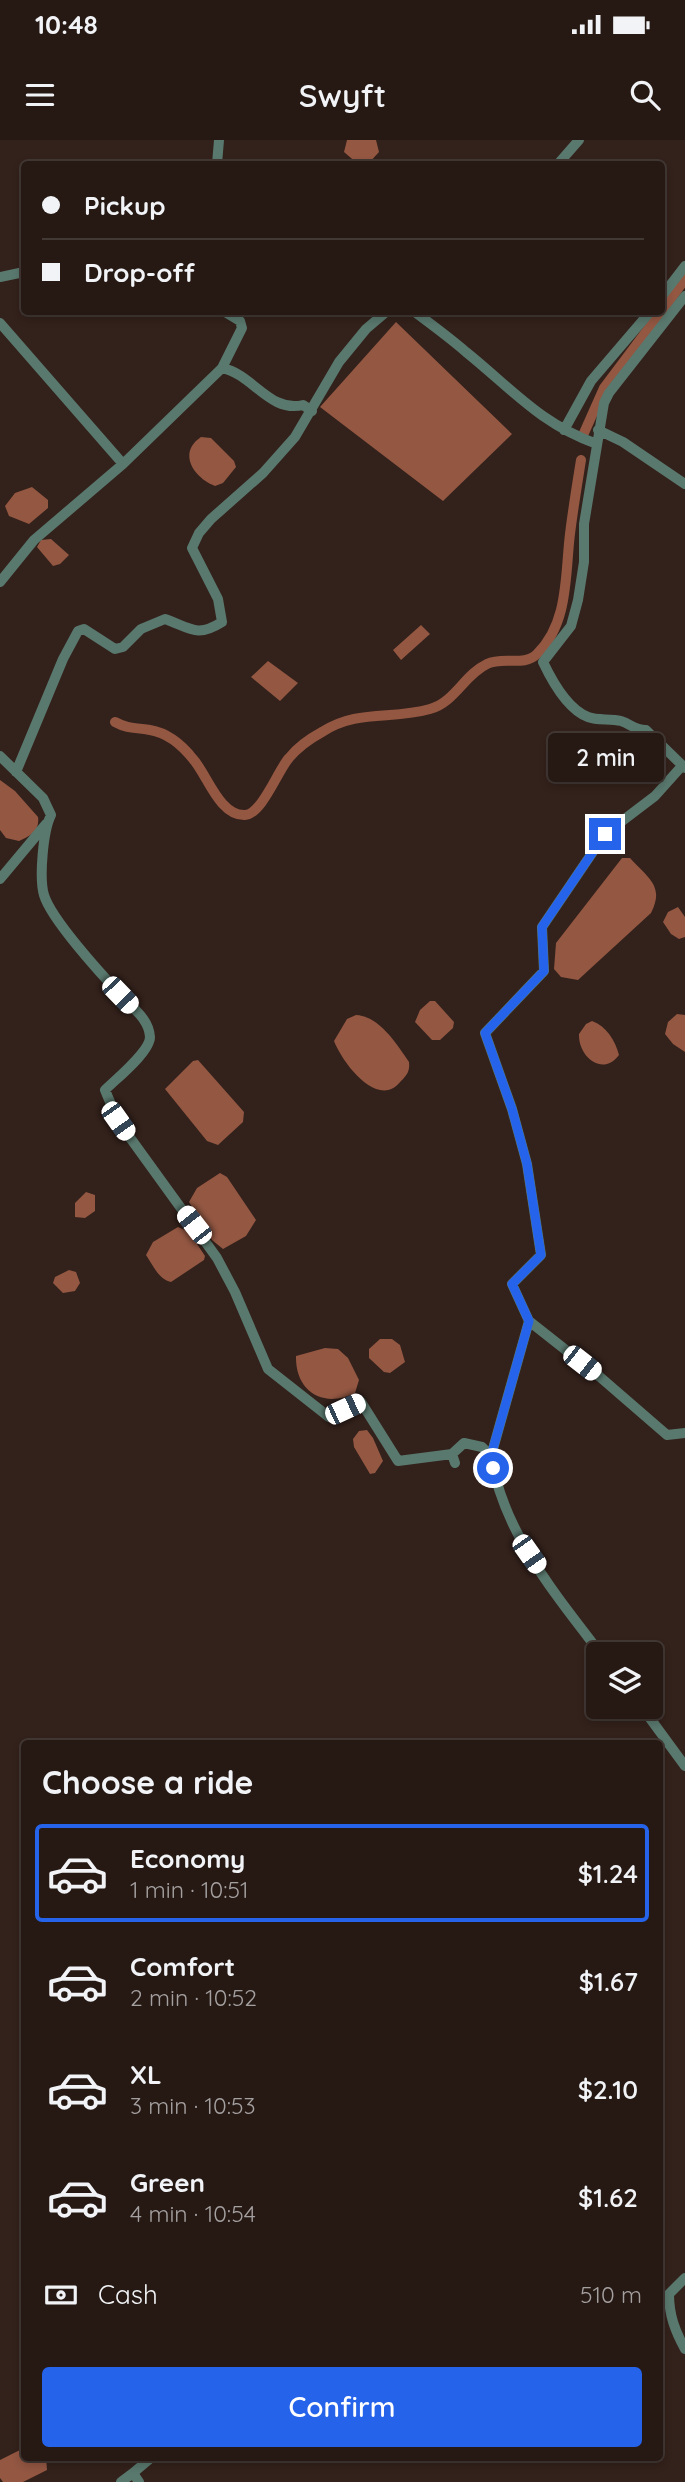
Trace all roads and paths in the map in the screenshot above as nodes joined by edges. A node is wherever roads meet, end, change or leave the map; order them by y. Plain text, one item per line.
1 (219, 140) edge
2 (579, 140) edge
3 (217, 161) edge
4 (561, 161) edge
5 (685, 266) edge
6 (21, 272) edge
7 (0, 276) edge
8 (665, 292) edge
9 (685, 296) edge
10 (230, 315) edge
11 (383, 315) edge
12 (419, 315) edge
13 (647, 315) edge
14 (0, 324) edge
15 (222, 368) junction
16 (312, 411) junction
17 (564, 430) junction
18 (598, 430) junction
19 (597, 444) junction
20 (123, 464) junction
21 (685, 484) edge
22 (0, 582) edge
23 (0, 757) edge
24 (683, 768) edge
25 (16, 772) junction
26 (47, 823) junction
27 (0, 879) edge
28 (529, 1321) junction
29 (685, 1433) edge
30 (491, 1456) junction
31 (592, 1642) edge
32 (651, 1719) edge
33 (685, 1766) edge
34 (685, 2278) edge
35 (685, 2349) edge
36 (149, 2461) edge
37 (136, 2478) edge
38 (121, 2482) edge

1 - 3 street
2 - 4 street
5 - 8 street
6 - 7 street
9 - 18 street
10 - 15 street
11 - 16 street
12 - 17 street
13 - 17 street
14 - 20 street
15 - 16 street
15 - 20 street
16 - 25 street
17 - 19 street
18 - 19 street
18 - 21 street
19 - 24 street
20 - 22 street
23 - 25 street
24 - 28 street
25 - 26 street
26 - 27 street
26 - 30 street
28 - 29 street
28 - 30 street
30 - 31 street
32 - 33 street
34 - 35 street
36 - 37 street
37 - 38 street

